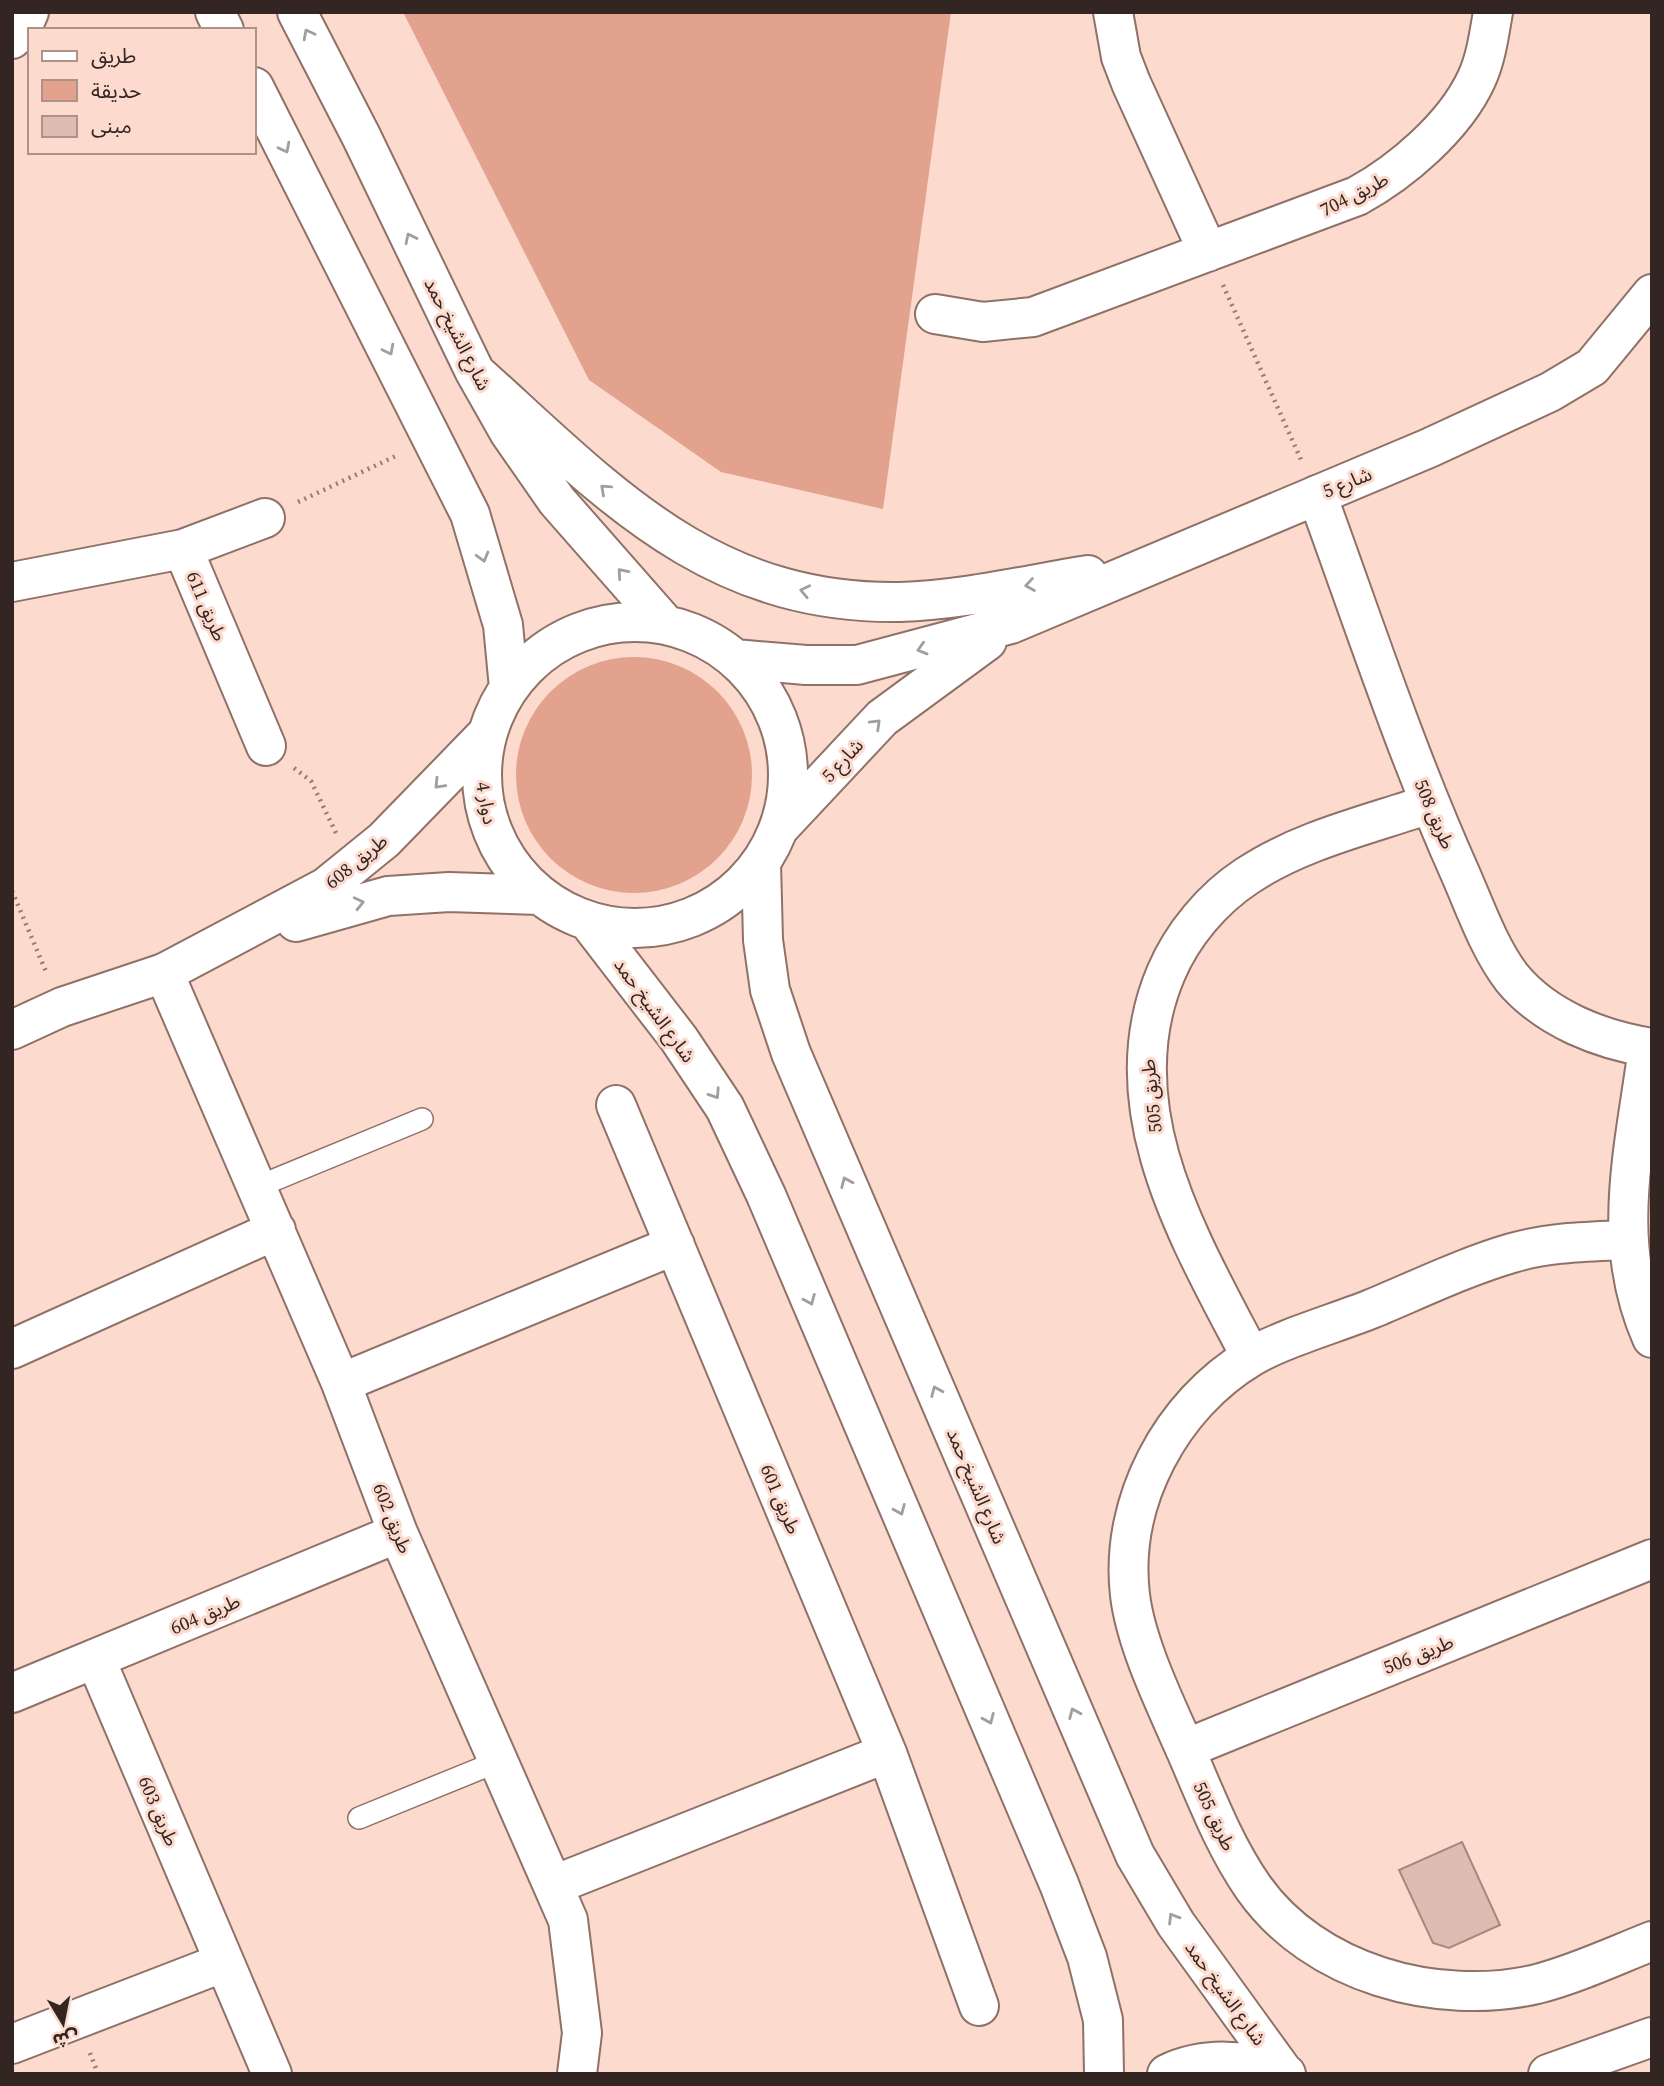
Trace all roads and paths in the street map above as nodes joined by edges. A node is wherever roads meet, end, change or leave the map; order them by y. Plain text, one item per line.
1 (29, 12) edge
2 (215, 12) edge
3 (297, 12) edge
4 (1114, 12) edge
5 (1493, 12) edge
6 (223, 28) edge
7 (12, 39) edge
8 (256, 91) edge
9 (1208, 252) junction
10 (1652, 294) edge
11 (935, 314) dead end
12 (475, 372) junction
13 (433, 438) junction
14 (1317, 495) junction
15 (265, 518) joint
16 (183, 549) junction
17 (1146, 566) junction
18 (12, 582) edge
19 (1012, 624) junction
20 (666, 625) junction
21 (735, 659) junction
22 (509, 688) junction
23 (486, 735) junction
24 (266, 746) joint
25 (1429, 804) junction
26 (779, 828) junction
27 (761, 863) junction
28 (352, 866) junction
29 (12, 891) edge
30 (539, 895) junction
31 (588, 920) junction
32 (201, 955) junction
33 (164, 973) junction
34 (62, 1007) junction
35 (12, 1030) edge
36 (1650, 1048) edge
37 (616, 1105) dead end
38 (422, 1119) dead end
39 (257, 1187) junction
40 (276, 1230) junction
41 (1626, 1240) junction
42 (675, 1245) junction
43 (1652, 1338) edge
44 (12, 1349) edge
45 (1251, 1357) junction
46 (341, 1383) junction
47 (398, 1533) junction
48 (1652, 1559) edge
49 (96, 1660) junction
50 (12, 1693) edge
51 (1185, 1749) junction
52 (887, 1753) junction
53 (499, 1761) junction
54 (359, 1818) dead end
55 (554, 1885) junction
56 (1652, 1941) edge
57 (222, 1962) junction
58 (979, 2006) dead end
59 (1652, 2037) edge
60 (12, 2044) edge
61 (579, 2073) edge
62 (1285, 2073) edge
63 (272, 2074) edge
64 (1104, 2074) edge
65 (1167, 2074) edge
66 (1548, 2074) edge
67 (1600, 2074) edge

1 - 7 street
2 - 6 street
12 -> 3 street, شارع الشيخ حمد
4 - 9 street
5 - 9 street, طريق 704
8 -> 13 street
9 - 11 street, طريق 704
9 - 14 path
10 - 14 street, شارع 5
17 -> 12 street
20 -> 12 street, شارع الشيخ حمد
13 - 15 path
13 -> 22 street
14 - 17 street, شارع 5
14 - 25 street, طريق 508
15 - 16 street
16 - 18 street, طريق 611
16 - 24 street, طريق 611
17 - 19 street, شارع 5
19 -> 21 street, شارع 5
26 -> 19 street, شارع 5
20 - 21 street, دوار 4
20 - 22 street, دوار 4
21 - 26 street, دوار 4
22 - 23 street, دوار 4
23 -> 28 street, طريق 608
23 - 30 street, دوار 4
24 - 28 path
25 - 36 street, طريق 508
25 - 45 street, طريق 505
26 - 27 street, دوار 4
27 - 31 street, دوار 4
62 -> 27 street, شارع الشيخ حمد
28 - 32 street, طريق 608
29 - 34 path
30 - 31 street, دوار 4
32 -> 30 street, طريق 608
31 -> 64 street, شارع الشيخ حمد
32 - 33 street, طريق 608
33 - 34 street, طريق 608
33 - 39 street, طريق 602
34 - 35 street, طريق 608
36 - 41 street
37 - 42 street, طريق 601
38 - 39 lane
39 - 40 street, طريق 602
40 - 44 street
40 - 46 street, طريق 602
41 - 43 street
41 - 45 street, طريق 505
42 - 46 street
42 - 52 street, طريق 601
45 - 51 street, طريق 505
46 - 47 street, طريق 602
47 - 49 street, طريق 604
47 - 53 street, طريق 602
48 - 51 street, طريق 506
49 - 50 street, طريق 604
49 - 57 street, طريق 603
51 - 56 street, طريق 505
52 - 55 street
52 - 58 street, طريق 601
53 - 54 lane
53 - 55 street, طريق 602
55 - 61 street, طريق 602
57 - 60 street
57 - 63 street, طريق 603
59 - 66 street
59 - 67 street
62 - 65 street

